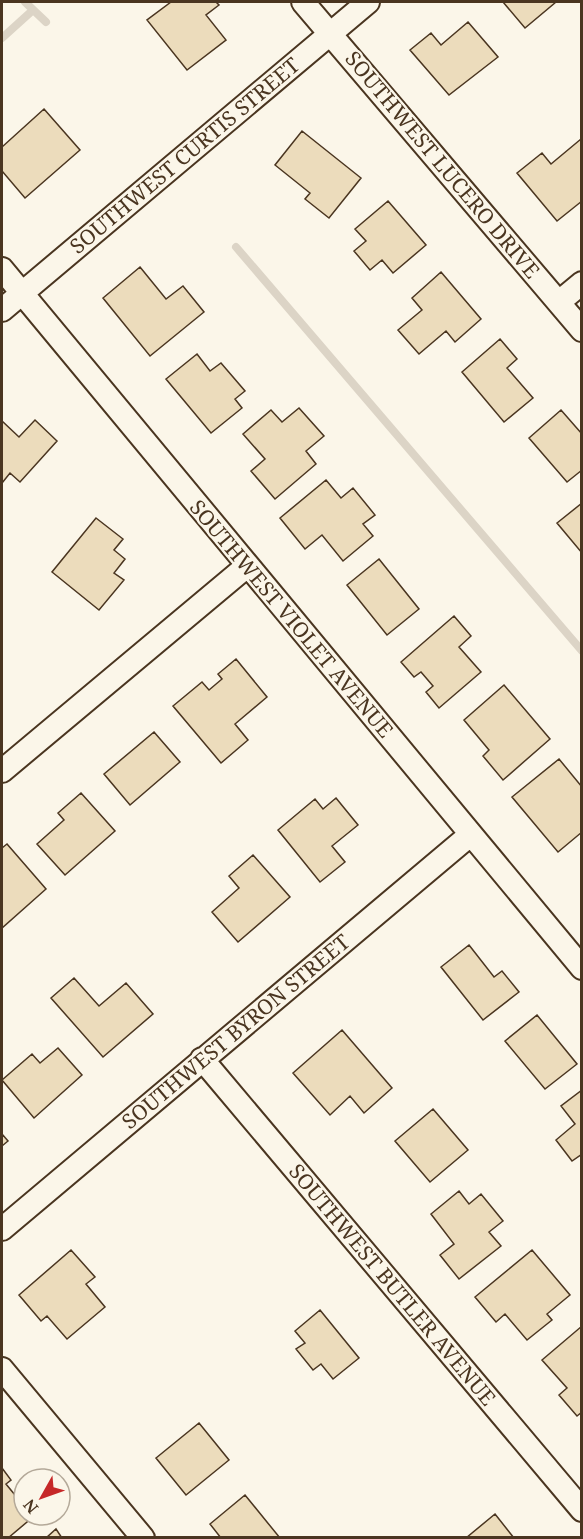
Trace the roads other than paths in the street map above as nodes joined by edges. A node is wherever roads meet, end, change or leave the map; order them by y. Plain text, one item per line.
1 (303, 2) edge
2 (368, 2) edge
3 (330, 33) junction
4 (2, 269) edge
5 (582, 283) edge
6 (22, 293) junction
7 (559, 302) junction
8 (2, 310) edge
9 (582, 330) edge
10 (247, 566) junction
11 (2, 771) edge
12 (470, 835) junction
13 (582, 968) edge
14 (202, 1059) junction
15 (2, 1229) edge
16 (2, 1369) edge
17 (582, 1510) edge
18 (143, 1538) edge

1 - 3 street, SOUTHWEST LUCERO DRIVE
2 - 3 street, SOUTHWEST CURTIS STREET
3 - 6 street, SOUTHWEST CURTIS STREET
3 - 7 street, SOUTHWEST LUCERO DRIVE
4 - 6 street, SOUTHWEST VIOLET AVENUE
5 - 7 street
6 - 8 street, SOUTHWEST CURTIS STREET
6 - 10 street, SOUTHWEST VIOLET AVENUE
7 - 9 street, SOUTHWEST LUCERO DRIVE
10 - 11 street
10 - 12 street, SOUTHWEST VIOLET AVENUE
12 - 13 street, SOUTHWEST VIOLET AVENUE
12 - 14 street, SOUTHWEST BYRON STREET
14 - 15 street, SOUTHWEST BYRON STREET
14 - 17 street, SOUTHWEST BUTLER AVENUE
16 - 18 street

